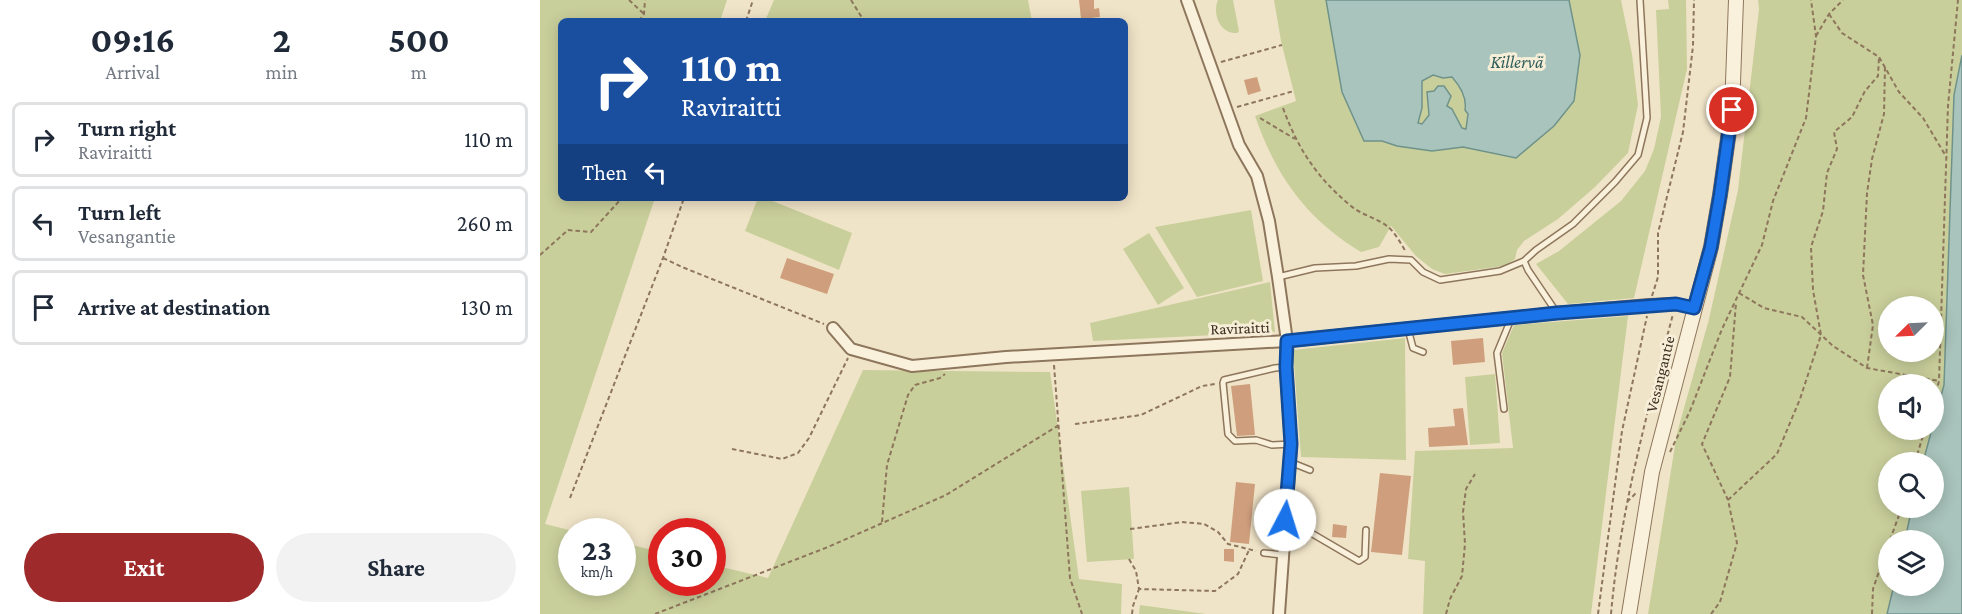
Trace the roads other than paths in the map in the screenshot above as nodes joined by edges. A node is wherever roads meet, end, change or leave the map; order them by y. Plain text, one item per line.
1 (1187, 0) edge
2 (1641, 0) edge
3 (1736, 0) edge
4 (1524, 261) junction
5 (1278, 277) junction
6 (1694, 308) junction
7 (1557, 313) junction
8 (1511, 319) junction
9 (833, 328) road end
10 (1408, 329) junction
11 (1287, 341) junction
12 (1423, 352) dead end
13 (1286, 367) junction
14 (1504, 409) dead end
15 (1291, 444) junction
16 (1290, 462) junction
17 (1310, 470) dead end
18 (1285, 520) junction
19 (1366, 530) dead end
20 (1264, 553) road end
21 (1283, 555) junction
22 (1279, 614) edge
23 (1629, 614) edge

1 - 5 street
2 - 4 lane
3 - 6 street, Vesangantie
4 - 5 lane
4 - 7 lane
5 - 11 street
6 - 7 street, Raviraitti
6 - 23 street, Vesangantie
7 - 8 street, Raviraitti
8 - 10 street, Raviraitti
8 - 14 lane
9 - 11 street, Raviraitti
10 - 11 street, Raviraitti
10 - 12 lane
11 - 13 street
13 - 15 street
13 - 15 lane
15 - 16 street
16 - 17 lane
16 - 18 street
18 - 19 lane
18 - 21 street
20 - 21 lane
21 - 22 street

